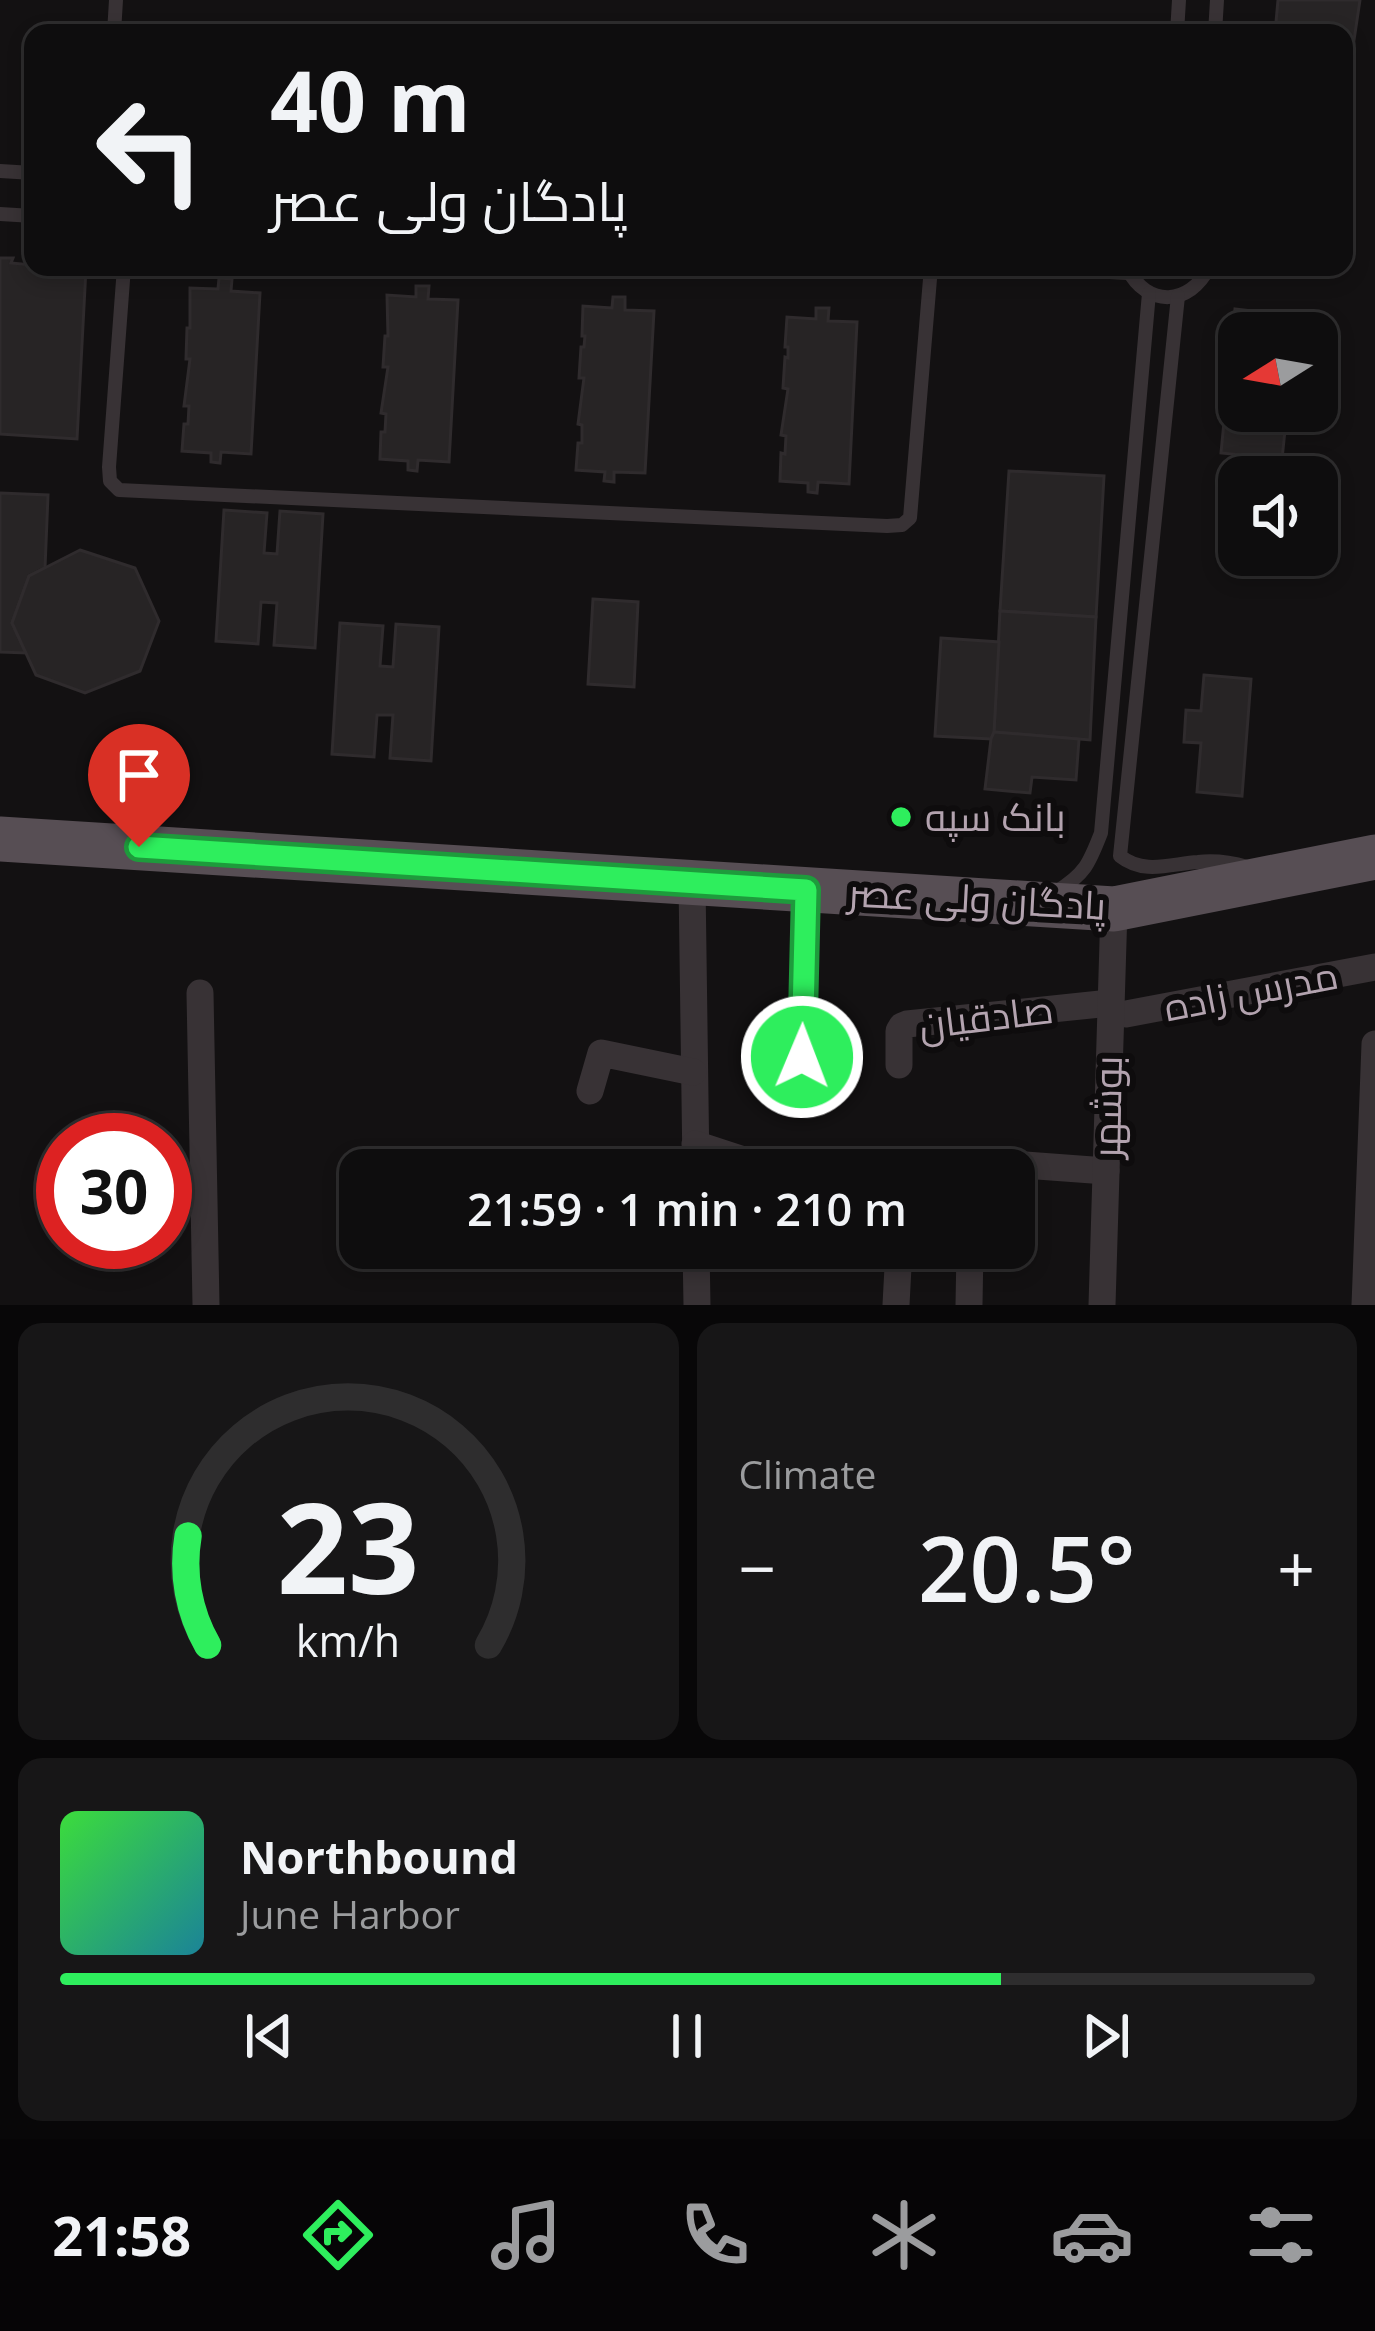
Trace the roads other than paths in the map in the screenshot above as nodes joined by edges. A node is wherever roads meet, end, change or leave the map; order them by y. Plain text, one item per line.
1 (123, 276) edge
2 (930, 276) edge
3 (1131, 276) edge
4 (1204, 276) edge
5 (1149, 293) junction
6 (1178, 296) junction
7 (1108, 755) junction
8 (1131, 758) junction
9 (0, 838) edge
10 (1093, 854) junction
11 (1120, 856) junction
12 (1375, 856) edge
13 (1294, 873) junction
14 (692, 882) junction
15 (806, 890) junction
16 (1036, 904) junction
17 (1114, 909) junction
18 (1375, 967) edge
19 (200, 993) dead end
20 (1116, 1012) junction
21 (1375, 1044) edge
22 (899, 1065) dead end
23 (693, 1072) junction
24 (590, 1091) dead end
25 (801, 1099) dead end
26 (695, 1149) edge
27 (1035, 1166) edge
28 (1106, 1171) junction
29 (696, 1269) edge
30 (898, 1269) edge
31 (970, 1269) edge
32 (206, 1305) edge
33 (697, 1305) edge
34 (896, 1305) edge
35 (969, 1305) edge
36 (1102, 1305) edge
37 (1364, 1305) edge

1 - 2 lane
3 - 5 lane
4 - 6 lane
5 - 6 lane
5 - 7 lane
6 - 8 lane
7 - 8 lane
7 - 10 lane
8 - 11 lane
9 - 14 main road, پادگان ولی عصر
10 - 11 lane
10 - 16 lane
11 - 13 lane
12 - 13 main road, پادگان ولی عصر
13 - 17 main road, پادگان ولی عصر
14 - 15 main road, پادگان ولی عصر
14 - 23 street
15 - 16 main road, پادگان ولی عصر
15 - 25 street
16 - 17 main road, پادگان ولی عصر
17 - 20 street, بوشهر
18 - 20 street, مدرس زاده
19 - 32 street
20 - 22 street, صادقیان
20 - 28 street, بوشهر
21 - 37 street
23 - 24 street
23 - 26 street
27 - 28 street
28 - 36 street, بوشهر
29 - 33 street
30 - 34 street
31 - 35 street

